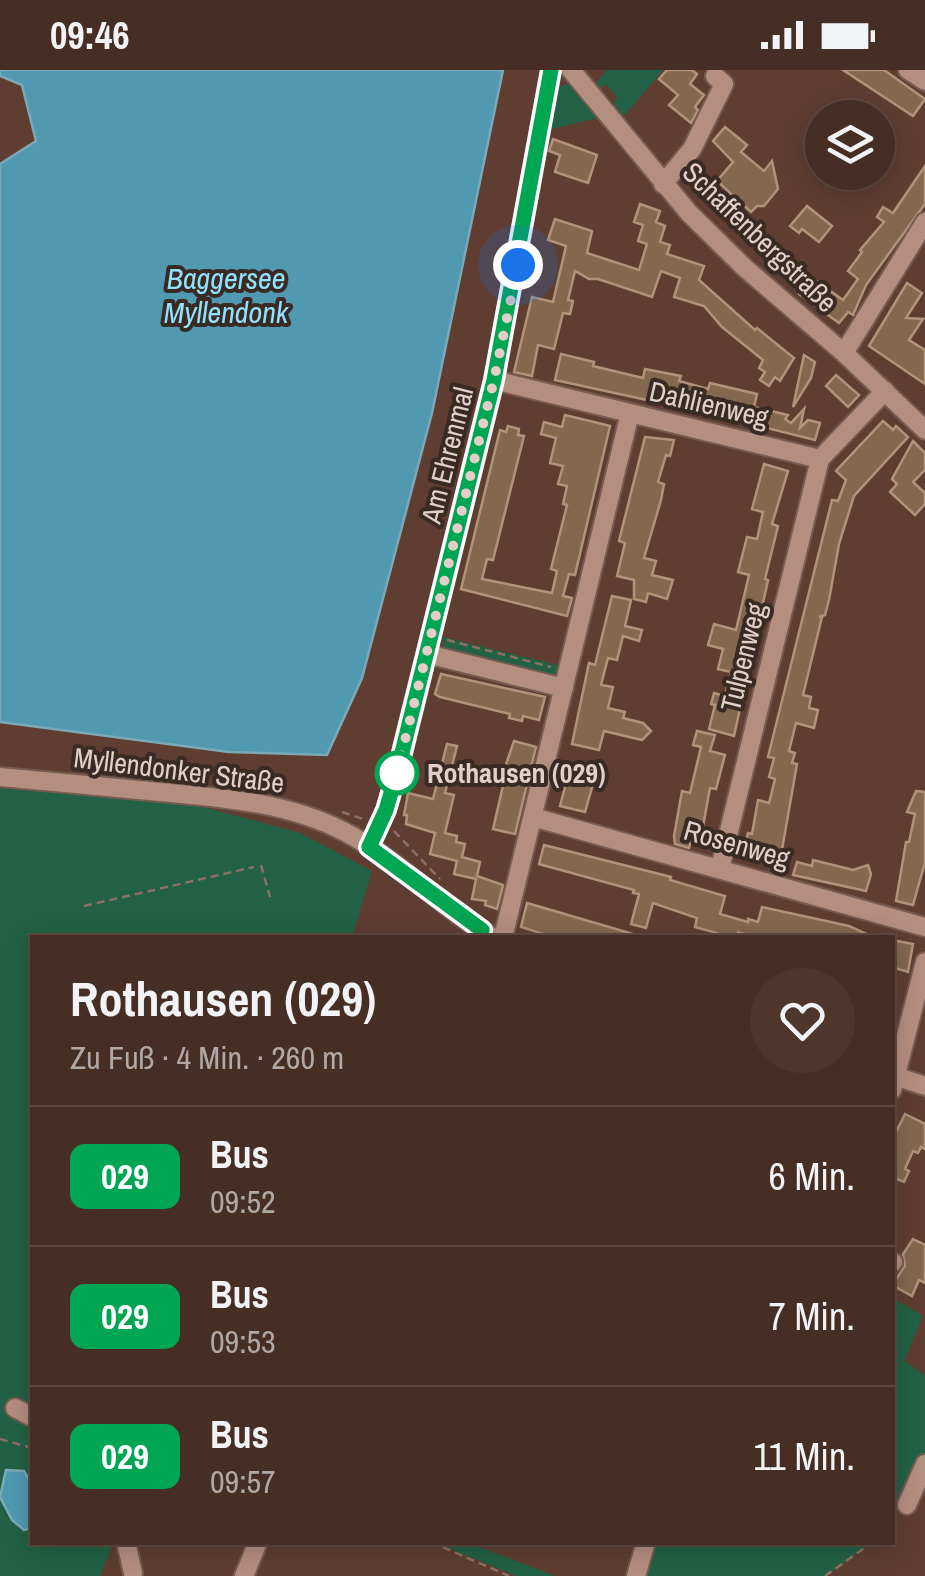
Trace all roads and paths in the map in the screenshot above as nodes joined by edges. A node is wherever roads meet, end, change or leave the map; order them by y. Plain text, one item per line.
1 (551, 70) edge
2 (572, 70) edge
3 (908, 70) edge
4 (714, 76) dead end
5 (925, 81) edge
6 (663, 184) junction
7 (925, 223) edge
8 (844, 352) junction
9 (494, 380) junction
10 (885, 392) junction
11 (630, 414) junction
12 (925, 430) edge
13 (820, 459) junction
14 (429, 645) junction
15 (566, 680) junction
16 (0, 776) edge
17 (533, 816) junction
18 (369, 847) junction
19 (261, 866) dead end
20 (254, 867) dead end
21 (720, 868) junction
22 (270, 897) dead end
23 (84, 906) dead end
24 (925, 927) edge
25 (485, 935) edge
26 (504, 935) edge
27 (925, 962) edge
28 (895, 1076) edge
29 (895, 1080) edge
30 (925, 1086) edge
31 (15, 1408) dead end
32 (30, 1417) edge
33 (0, 1439) edge
34 (30, 1447) edge
35 (925, 1464) edge
36 (907, 1505) dead end
37 (127, 1545) edge
38 (257, 1545) edge
39 (437, 1545) edge
40 (645, 1545) edge
41 (869, 1545) edge
42 (133, 1573) dead end
43 (244, 1576) edge
44 (509, 1576) edge
45 (636, 1576) edge
46 (825, 1576) edge

1 - 9 street, Am Ehrenmal
2 - 6 street, Schaffenbergstraße
3 - 5 street
4 - 6 street
6 - 8 street, Schaffenbergstraße
7 - 8 street
8 - 10 street, Schaffenbergstraße
9 - 11 street, Dahlienweg
9 - 14 street, Am Ehrenmal
10 - 12 street, Schaffenbergstraße
10 - 13 street
11 - 13 street, Dahlienweg
11 - 15 street
13 - 21 street, Tulpenweg
14 - 15 street
14 - 15 path
14 - 18 street, Am Ehrenmal
15 - 17 street
16 - 18 street, Myllendonker Straße
17 - 21 street, Rosenweg
17 - 26 street
18 - 25 street, Myllendonker Straße
19 - 22 path
20 - 23 path
21 - 24 street, Rosenweg
27 - 28 street
29 - 30 street
31 - 32 street
33 - 34 path
35 - 36 street
37 - 42 street
38 - 43 street
39 - 44 path
40 - 45 street
41 - 46 path

